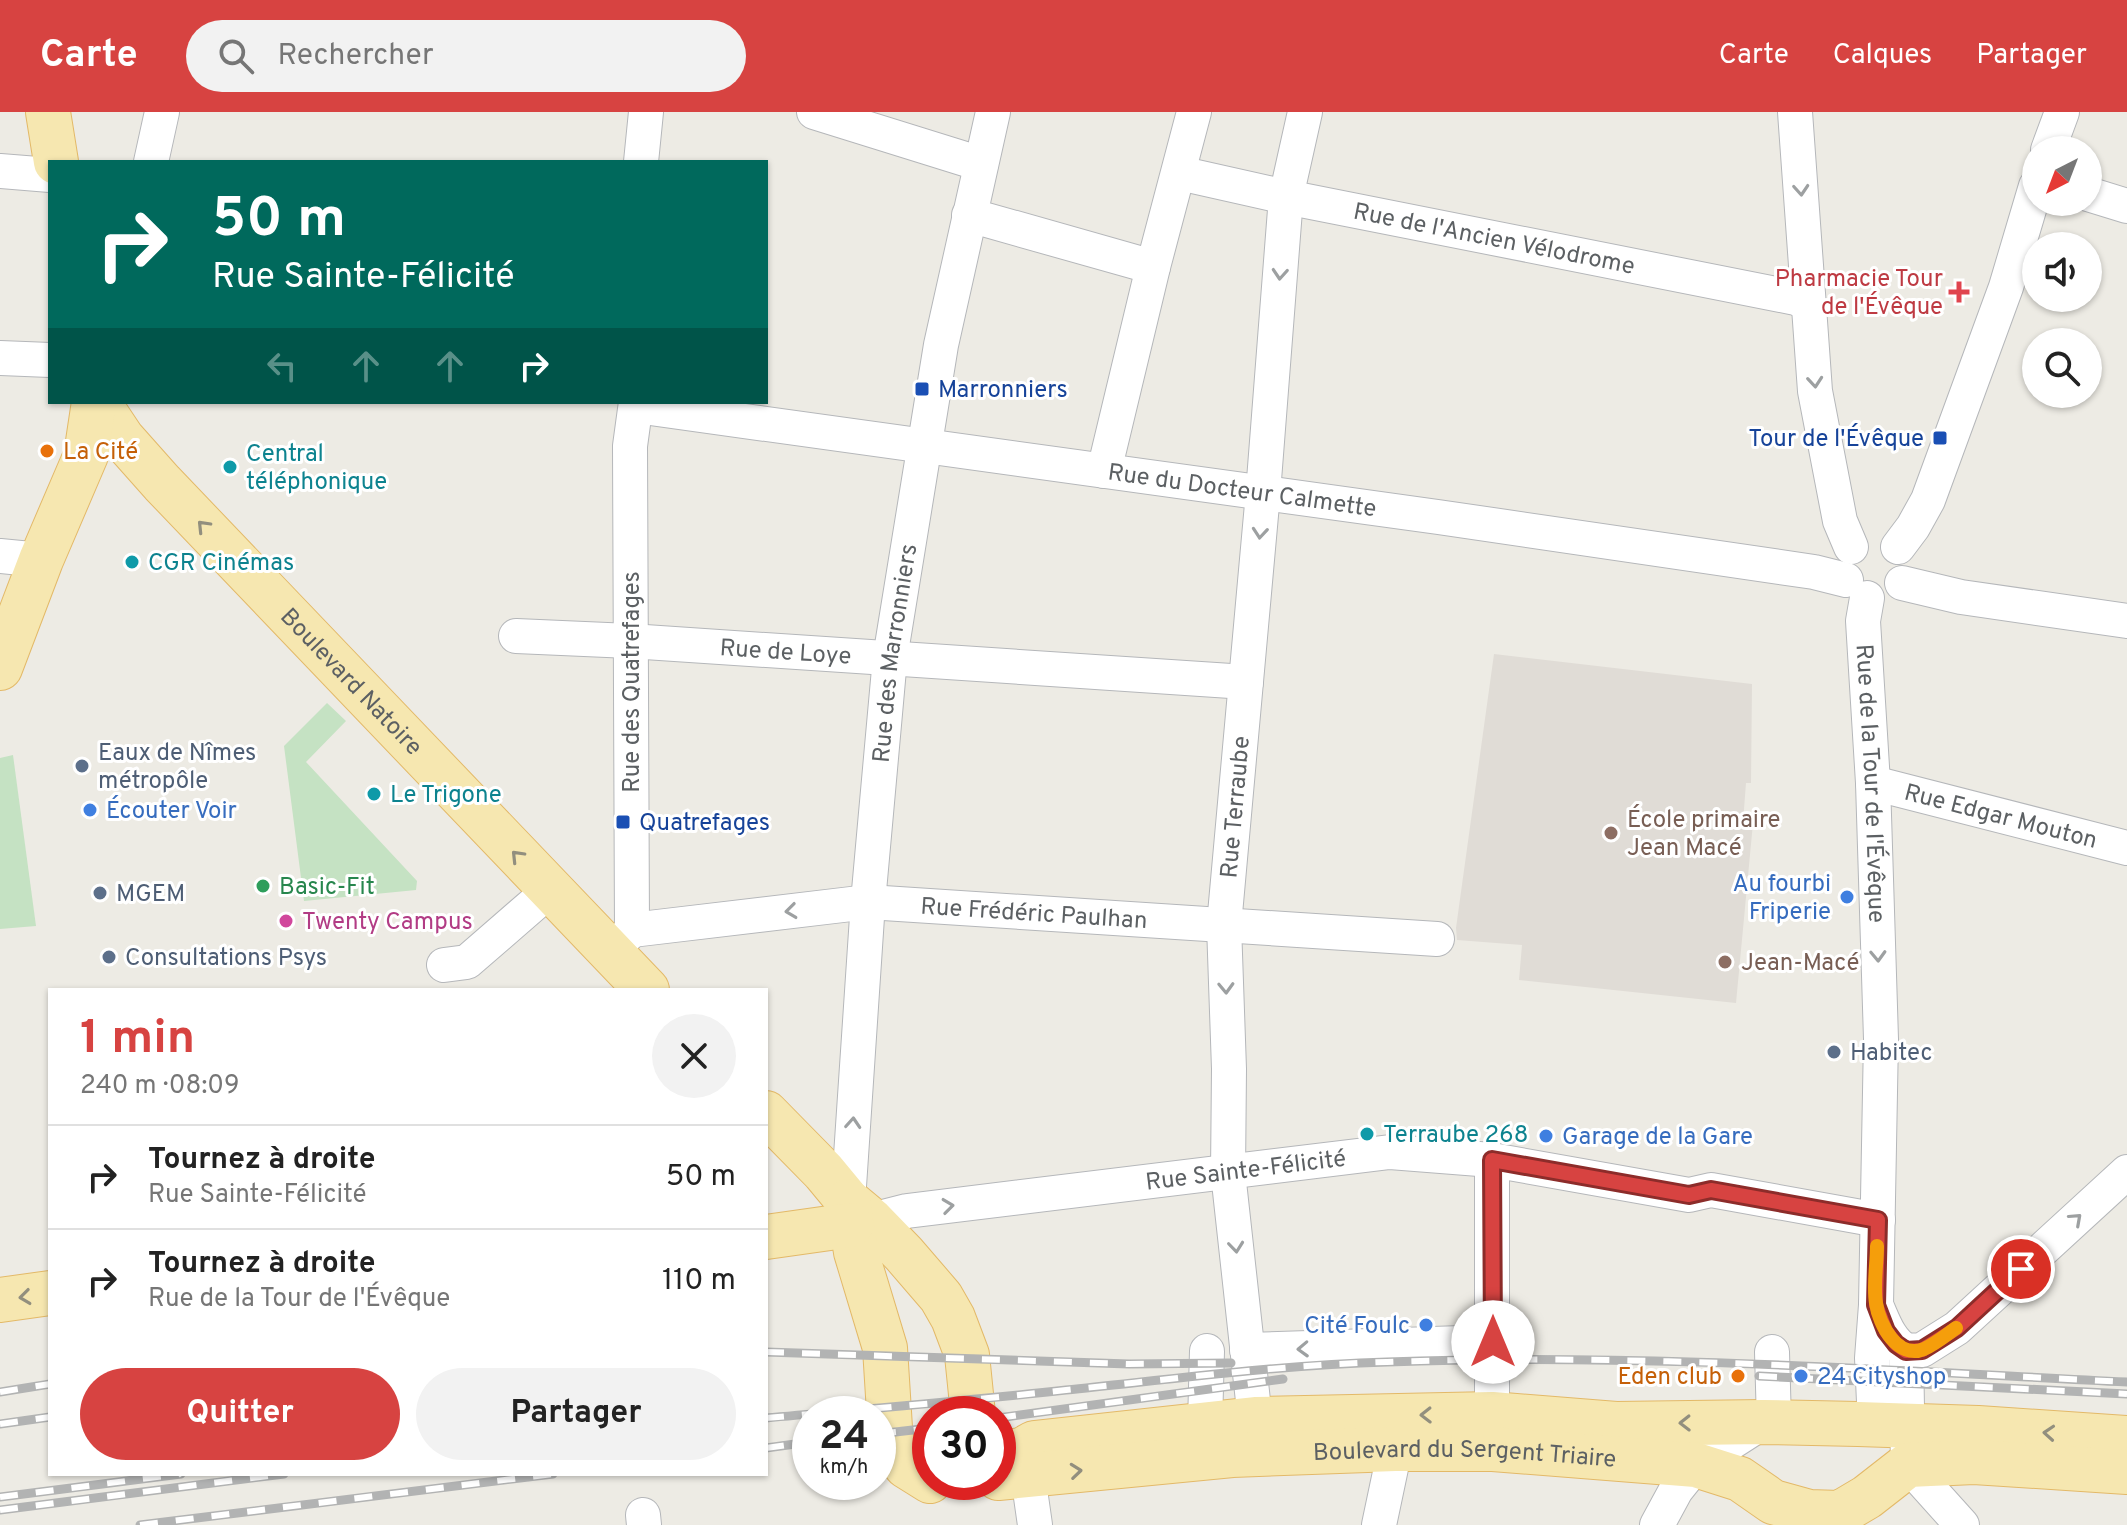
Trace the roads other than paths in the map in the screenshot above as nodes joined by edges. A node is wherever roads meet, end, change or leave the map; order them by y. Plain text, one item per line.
1 (48, 112) edge
2 (162, 112) edge
3 (646, 112) edge
4 (814, 112) edge
5 (993, 112) edge
6 (1194, 112) edge
7 (1305, 112) edge
8 (1795, 112) edge
9 (2062, 112) edge
10 (2053, 136) edge
11 (56, 160) edge
12 (151, 160) edge
13 (641, 160) edge
14 (981, 164) junction
15 (0, 171) edge
16 (1179, 173) junction
17 (48, 175) edge
18 (1286, 197) junction
19 (2102, 198) edge
20 (2127, 206) edge
21 (969, 215) junction
22 (2027, 216) edge
23 (1153, 267) junction
24 (1809, 304) junction
25 (0, 358) edge
26 (48, 360) edge
27 (96, 404) edge
28 (97, 404) edge
29 (636, 404) edge
30 (924, 445) junction
31 (1104, 471) junction
32 (1263, 493) junction
33 (1851, 547) junction
34 (1898, 547) junction
35 (20, 558) edge
36 (1902, 583) junction
37 (1857, 589) junction
38 (2127, 621) edge
39 (516, 636) dead end
40 (630, 641) junction
41 (890, 658) junction
42 (0, 668) edge
43 (1246, 682) junction
44 (1873, 783) junction
45 (2127, 848) edge
46 (550, 890) junction
47 (868, 902) junction
48 (1224, 925) junction
49 (1437, 939) dead end
50 (621, 941) junction
51 (444, 965) dead end
52 (646, 988) edge
53 (768, 1115) edge
54 (1492, 1160) junction
55 (2127, 1172) edge
56 (1228, 1173) junction
57 (768, 1210) edge
58 (1878, 1220) junction
59 (857, 1225) junction
60 (768, 1237) edge
61 (920, 1274) junction
62 (48, 1293) edge
63 (0, 1300) edge
64 (1876, 1305) junction
65 (48, 1324) edge
66 (0, 1330) edge
67 (1493, 1342) junction
68 (1247, 1350) junction
69 (1207, 1351) dead end
70 (1906, 1351) junction
71 (1772, 1352) dead end
72 (862, 1396) edge
73 (944, 1396) edge
74 (971, 1396) edge
75 (1492, 1414) junction
76 (1255, 1419) junction
77 (1768, 1422) junction
78 (1205, 1424) junction
79 (1887, 1435) junction
80 (2127, 1438) edge
81 (1395, 1449) junction
82 (1016, 1458) edge
83 (1016, 1459) edge
84 (1696, 1465) junction
85 (912, 1469) edge
86 (2127, 1472) edge
87 (1016, 1473) edge
88 (1844, 1508) edge
89 (1035, 1525) edge
90 (1379, 1525) edge
91 (1657, 1525) edge
92 (1962, 1525) edge

1 - 11 main road
2 - 12 street
3 - 13 street
4 - 14 street
5 - 14 street, Rue des Marronniers
6 - 16 street
7 - 18 street, Rue Terraube
8 -> 24 street
9 - 10 street
14 - 21 street, Rue des Marronniers
15 - 17 street
16 - 18 street, Rue de l'Ancien Vélodrome
16 - 23 street
18 - 24 street, Rue de l'Ancien Vélodrome
18 -> 32 street, Rue Terraube
19 - 20 street
21 - 23 street
21 - 30 street, Rue des Marronniers
22 - 34 street
23 - 31 street
24 -> 33 street
25 - 26 street
27 - 35 main road
46 -> 28 main road, Boulevard Natoire
29 - 30 street, Rue du Docteur Calmette
29 - 40 street, Rue des Quatrefages
30 - 31 street, Rue du Docteur Calmette
30 - 41 street, Rue des Marronniers
31 - 32 street, Rue du Docteur Calmette
32 - 37 street, Rue du Docteur Calmette
32 -> 43 street, Rue Terraube
33 - 34 street
33 - 37 street
34 - 36 street
35 - 42 main road
36 - 37 street
36 - 38 street
37 - 44 street, Rue de la Tour de l'Évêque
39 - 40 street, Rue de Loye
40 - 41 street, Rue de Loye
40 - 50 street, Rue des Quatrefages
41 - 43 street, Rue de Loye
41 - 47 street, Rue des Marronniers
43 - 48 street, Rue Terraube
44 - 45 street, Rue Edgar Mouton
44 -> 58 street, Rue de la Tour de l'Évêque
46 - 50 main road, Boulevard Natoire
46 - 51 street
47 - 48 street, Rue Frédéric Paulhan
47 -> 50 street, Rue Frédéric Paulhan
59 -> 47 street, Rue des Marronniers
48 - 49 street, Rue Frédéric Paulhan
48 -> 56 street, Rue Terraube
50 - 52 main road, Boulevard Natoire
53 - 59 main road
54 - 56 street, Rue Sainte-Félicité
54 - 58 street, Rue Sainte-Félicité
54 - 67 street
70 -> 55 street
59 -> 56 street, Rue Sainte-Félicité
56 -> 68 street, Rue Terraube
57 - 59 main road
58 - 64 street, Rue de la Tour de l'Évêque
59 - 60 main road
59 - 61 main road
59 - 72 main road
59 - 85 main road
61 - 73 main road
61 - 74 main road
62 -> 63 main road
64 - 70 street, Rue de la Tour de l'Évêque
64 - 79 street, Rue de la Tour de l'Évêque
65 - 66 main road
67 -> 68 street
67 - 75 street
68 - 76 street, Rue Terraube
69 - 78 street
70 - 79 street
71 - 77 street
75 -> 76 main road, Boulevard du Sergent Triaire
77 -> 75 main road, Boulevard du Sergent Triaire
76 - 78 main road, Boulevard du Sergent Triaire
77 - 79 main road, Boulevard du Sergent Triaire
77 - 84 street
78 - 82 main road, Boulevard du Sergent Triaire
80 -> 79 main road, Boulevard du Sergent Triaire
79 - 86 main road, Boulevard du Sergent Triaire
79 - 88 main road
79 - 88 main road
79 - 92 street
83 -> 81 main road, Boulevard du Sergent Triaire
81 - 84 main road, Boulevard du Sergent Triaire
81 - 90 street
84 - 88 main road, Boulevard du Sergent Triaire
84 - 91 street
87 - 89 street

